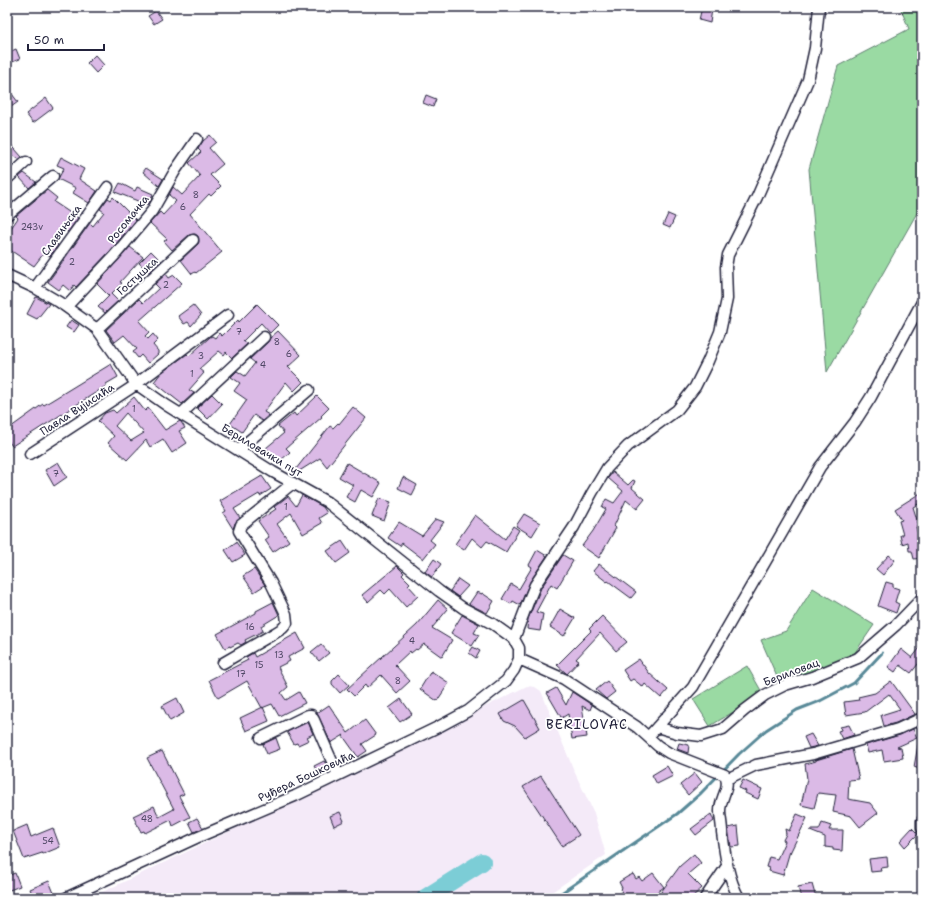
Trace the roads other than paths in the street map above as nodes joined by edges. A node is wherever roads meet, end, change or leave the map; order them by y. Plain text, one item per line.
1 (819, 7) edge
2 (197, 139) dead end
3 (26, 162) dead end
4 (53, 176) dead end
5 (7, 179) edge
6 (108, 187) dead end
7 (7, 215) edge
8 (193, 240) dead end
9 (7, 275) edge
10 (35, 288) junction
11 (922, 302) edge
12 (67, 306) junction
13 (228, 315) dead end
14 (97, 328) junction
15 (264, 337) dead end
16 (136, 384) junction
17 (309, 390) dead end
18 (181, 414) junction
19 (238, 450) junction
20 (30, 454) dead end
21 (293, 483) junction
22 (922, 598) edge
23 (514, 639) junction
24 (519, 659) junction
25 (223, 663) dead end
26 (922, 718) edge
27 (657, 727) junction
28 (648, 737) junction
29 (261, 738) dead end
30 (338, 775) junction
31 (722, 775) junction
32 (922, 821) edge
33 (922, 828) edge
34 (727, 866) junction
35 (66, 898) edge
36 (705, 898) edge
37 (739, 898) edge

1 - 23 street
2 - 12 street, Росомачка
3 - 5 street
4 - 7 street
6 - 10 street, Славињска
8 - 14 street, Гостушка
9 - 10 street, Бериловачки пут
10 - 12 street, Бериловачки пут
11 - 27 street
12 - 14 street, Бериловачки пут
13 - 16 street, Павла Вујисића
14 - 16 street, Бериловачки пут
15 - 18 street
16 - 18 street, Бериловачки пут
16 - 20 street, Павла Вујисића
17 - 19 street
18 - 19 street, Бериловачки пут
19 - 21 street, Бериловачки пут
21 - 23 street, Бериловачки пут
21 - 25 street
22 - 27 street, Бериловац
23 - 24 street
24 - 28 street
24 - 30 street, Руђера Бошковића
26 - 31 street
27 - 28 street
28 - 31 street
29 - 30 street
30 - 35 street, Руђера Бошковића
31 - 34 street
32 - 33 street
34 - 36 street
34 - 37 street

